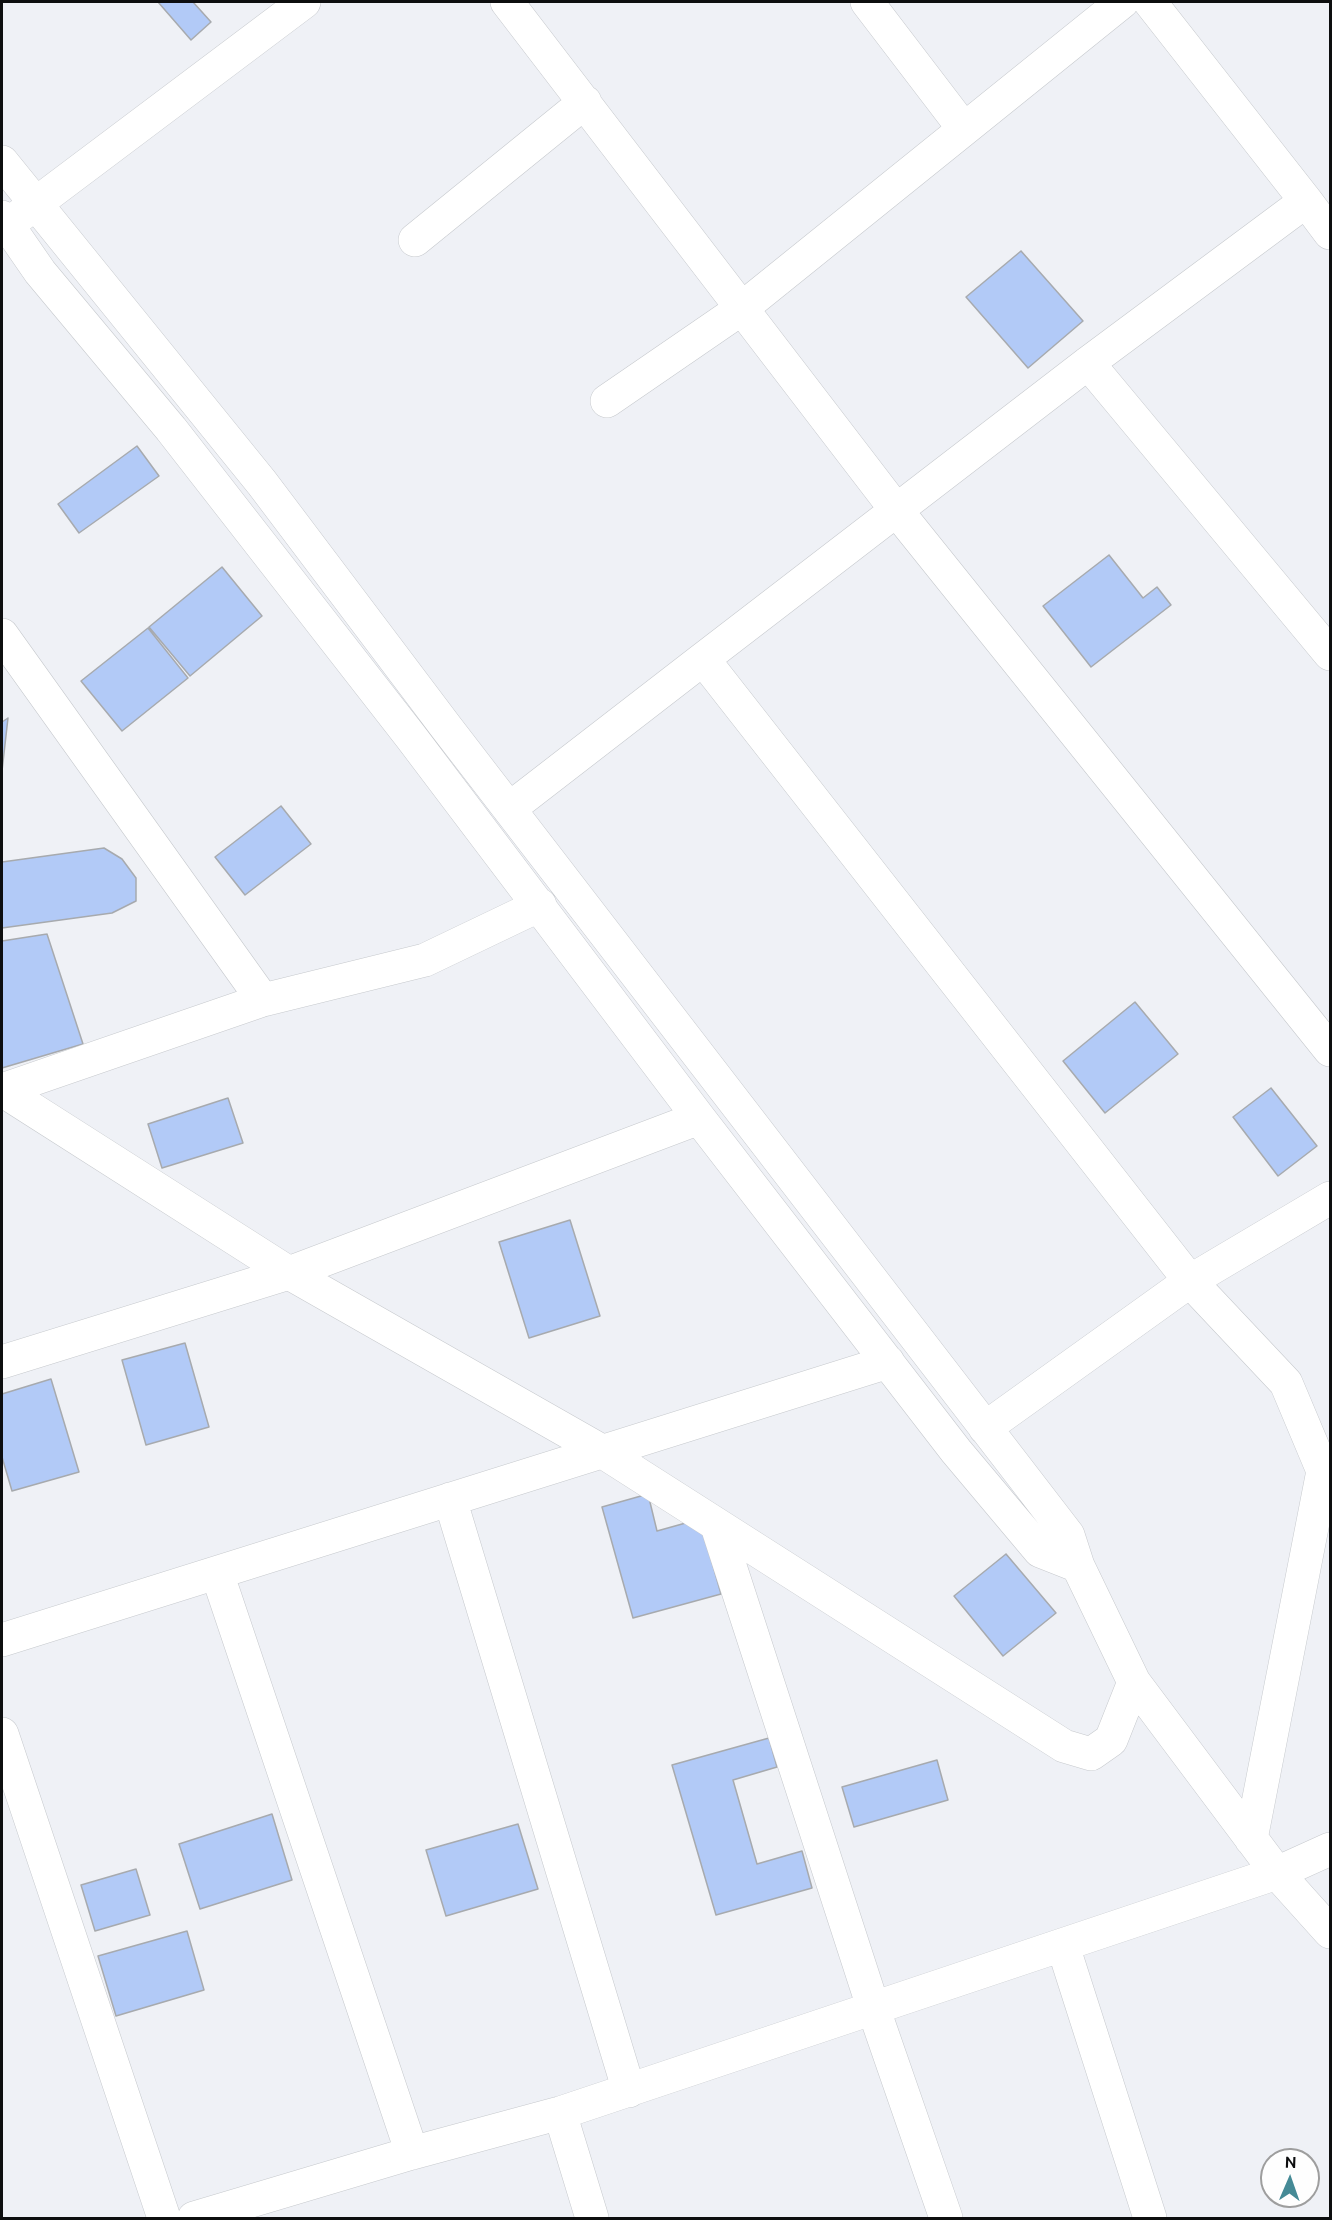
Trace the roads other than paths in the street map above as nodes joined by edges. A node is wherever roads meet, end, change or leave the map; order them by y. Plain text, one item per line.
1 (304, 2) edge
2 (507, 2) edge
3 (867, 2) edge
4 (1122, 2) edge
5 (1150, 2) edge
6 (585, 102) junction
7 (964, 129) junction
8 (2, 162) edge
9 (1306, 201) junction
10 (36, 204) junction
11 (5, 221) edge
12 (1330, 233) edge
13 (415, 240) dead end
14 (741, 309) junction
15 (1088, 363) junction
16 (607, 401) dead end
17 (897, 511) junction
18 (2, 635) edge
19 (1330, 654) edge
20 (703, 659) junction
21 (509, 809) junction
22 (540, 905) junction
23 (263, 1000) junction
24 (1330, 1050) edge
25 (2, 1090) edge
26 (699, 1118) junction
27 (1330, 1198) edge
28 (289, 1273) junction
29 (1190, 1281) junction
30 (2, 1362) edge
31 (888, 1362) junction
32 (985, 1428) junction
33 (600, 1450) junction
34 (450, 1499) junction
35 (717, 1526) junction
36 (1078, 1566) junction
37 (217, 1573) junction
38 (2, 1640) edge
39 (1134, 1682) junction
40 (2, 1734) edge
41 (1251, 1839) junction
42 (1330, 1849) edge
43 (1277, 1873) junction
44 (1330, 1932) edge
45 (1063, 1946) junction
46 (874, 2010) junction
47 (629, 2091) junction
48 (560, 2113) junction
49 (412, 2153) junction
50 (164, 2218) edge
51 (194, 2218) edge
52 (592, 2218) edge
53 (946, 2218) edge
54 (1150, 2218) edge

1 - 10 street
2 - 6 street
3 - 7 street
4 - 7 street
5 - 9 street
6 - 13 street
6 - 14 street
7 - 14 street
8 - 10 street
9 - 12 street
9 - 15 street
10 - 11 street
10 - 21 street
11 - 22 street
14 - 16 street
14 - 17 street
15 - 17 street
15 - 19 street
17 - 20 street
17 - 24 street
18 - 23 street
20 - 21 street
20 - 29 street
21 - 32 street
22 - 23 street
22 - 26 street
23 - 25 street
25 - 28 street
26 - 28 street
26 - 31 street
27 - 29 street
28 - 30 street
28 - 33 street
29 - 32 street
29 - 41 street
31 - 33 street
31 - 36 street
32 - 36 street
33 - 34 street
33 - 35 street
34 - 37 street
34 - 47 street
35 - 39 street
35 - 46 street
36 - 39 street
37 - 38 street
37 - 49 street
39 - 41 street
40 - 50 street
41 - 43 street
42 - 43 street
43 - 44 street
43 - 45 street
45 - 46 street
45 - 54 street
46 - 47 street
46 - 53 street
47 - 48 street
48 - 49 street
48 - 52 street
49 - 51 street

